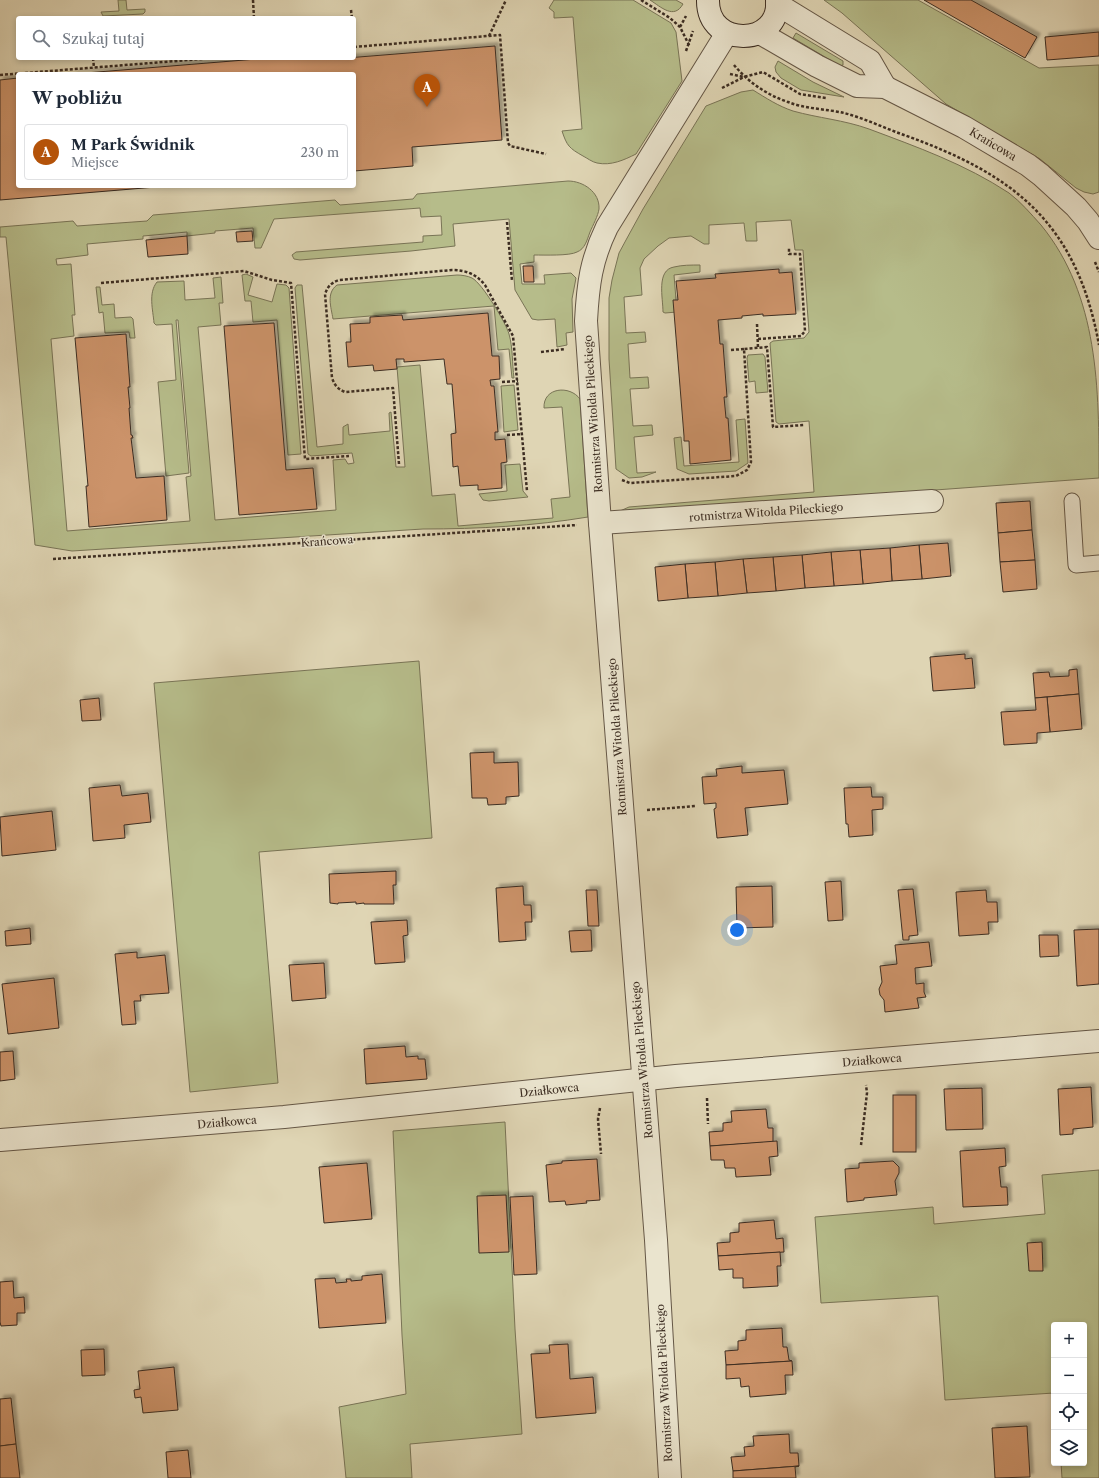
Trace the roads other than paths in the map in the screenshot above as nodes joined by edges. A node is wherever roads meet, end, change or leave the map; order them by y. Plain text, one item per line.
1 (707, 0) edge
2 (777, 2) edge
3 (760, 32) junction
4 (727, 33) junction
5 (885, 87) junction
6 (1095, 224) edge
7 (932, 501) dead end
8 (1072, 502) dead end
9 (600, 523) junction
10 (1099, 563) edge
11 (1099, 1041) edge
12 (643, 1080) junction
13 (0, 1140) edge
14 (670, 1478) edge

1 - 4 street
2 - 3 street
2 - 5 street
3 - 4 street
3 - 5 street, Krańcowa
4 - 9 street, Rotmistrza Witolda Pileckiego
5 - 6 street, Krańcowa
7 - 9 street, rotmistrza Witolda Pileckiego
8 - 10 lane
9 - 12 street, Rotmistrza Witolda Pileckiego
11 - 12 street, Działkowca
12 - 13 street, Działkowca
12 - 14 street, Rotmistrza Witolda Pileckiego

